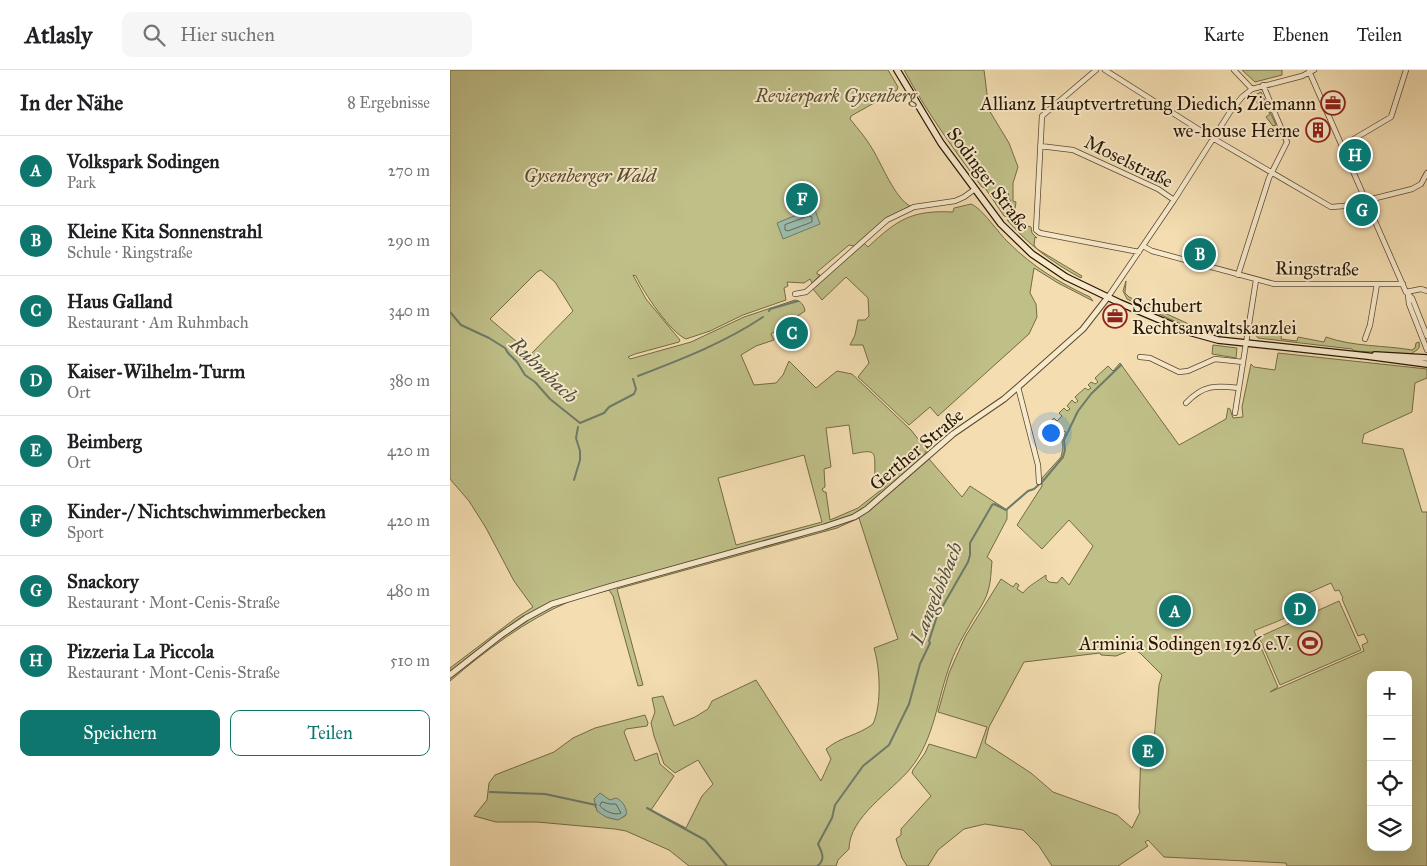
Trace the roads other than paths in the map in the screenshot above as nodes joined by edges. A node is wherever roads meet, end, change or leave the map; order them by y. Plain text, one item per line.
1 (898, 70) edge
2 (1096, 70) edge
3 (1105, 70) edge
4 (1234, 70) edge
5 (1406, 70) edge
6 (1311, 71) edge
7 (1263, 85) junction
8 (1252, 89) junction
9 (1213, 138) junction
10 (1040, 146) junction
11 (1342, 146) junction
12 (1272, 173) junction
13 (1427, 173) edge
14 (975, 190) junction
15 (1174, 200) junction
16 (1366, 200) junction
17 (1143, 246) junction
18 (1139, 252) junction
19 (1238, 275) junction
20 (1256, 280) junction
21 (1377, 284) junction
22 (1402, 284) junction
23 (1427, 291) edge
24 (1407, 293) junction
25 (795, 294) dead end
26 (1108, 297) junction
27 (1427, 336) edge
28 (1365, 340) dead end
29 (1246, 342) junction
30 (1427, 350) edge
31 (1367, 356) junction
32 (1140, 357) dead end
33 (1427, 358) edge
34 (1243, 362) junction
35 (1427, 364) edge
36 (1018, 387) junction
37 (1239, 388) junction
38 (1186, 403) dead end
39 (1235, 413) dead end
40 (1039, 482) dead end
41 (450, 675) edge

1 - 14 main road, Sodinger Straße
2 - 10 street
3 - 9 street
4 - 8 street
5 - 11 street
6 - 7 street, Gerther Straße
6 - 11 street
7 - 8 street, Gerther Straße
7 - 12 street
8 - 9 street, Gerther Straße
9 - 12 street
9 - 15 street, Gerther Straße
10 - 15 street, Moselstraße
10 - 18 street
11 - 16 street
12 - 16 street
12 - 19 street
13 - 16 street
14 - 25 street
14 - 26 main road, Sodinger Straße
15 - 17 street, Gerther Straße
16 - 22 street
17 - 18 street, Gerther Straße
17 - 19 street, Ringstraße
18 - 26 street, Gerther Straße
19 - 20 street, Ringstraße
20 - 21 street, Ringstraße
20 - 29 street
21 - 22 street, Ringstraße
21 - 28 street, Ringstraße
22 - 24 street
23 - 24 street
24 - 27 street
24 - 30 street
26 - 29 main road, Sodinger Straße
26 - 36 street, Gerther Straße
29 - 31 main road, Sodinger Straße
29 - 34 street
31 - 33 main road, Sodinger Straße
31 - 35 main road, Sodinger Straße
32 - 34 street
34 - 37 street
36 - 40 street
36 - 41 street, Gerther Straße
37 - 38 street
37 - 39 street

